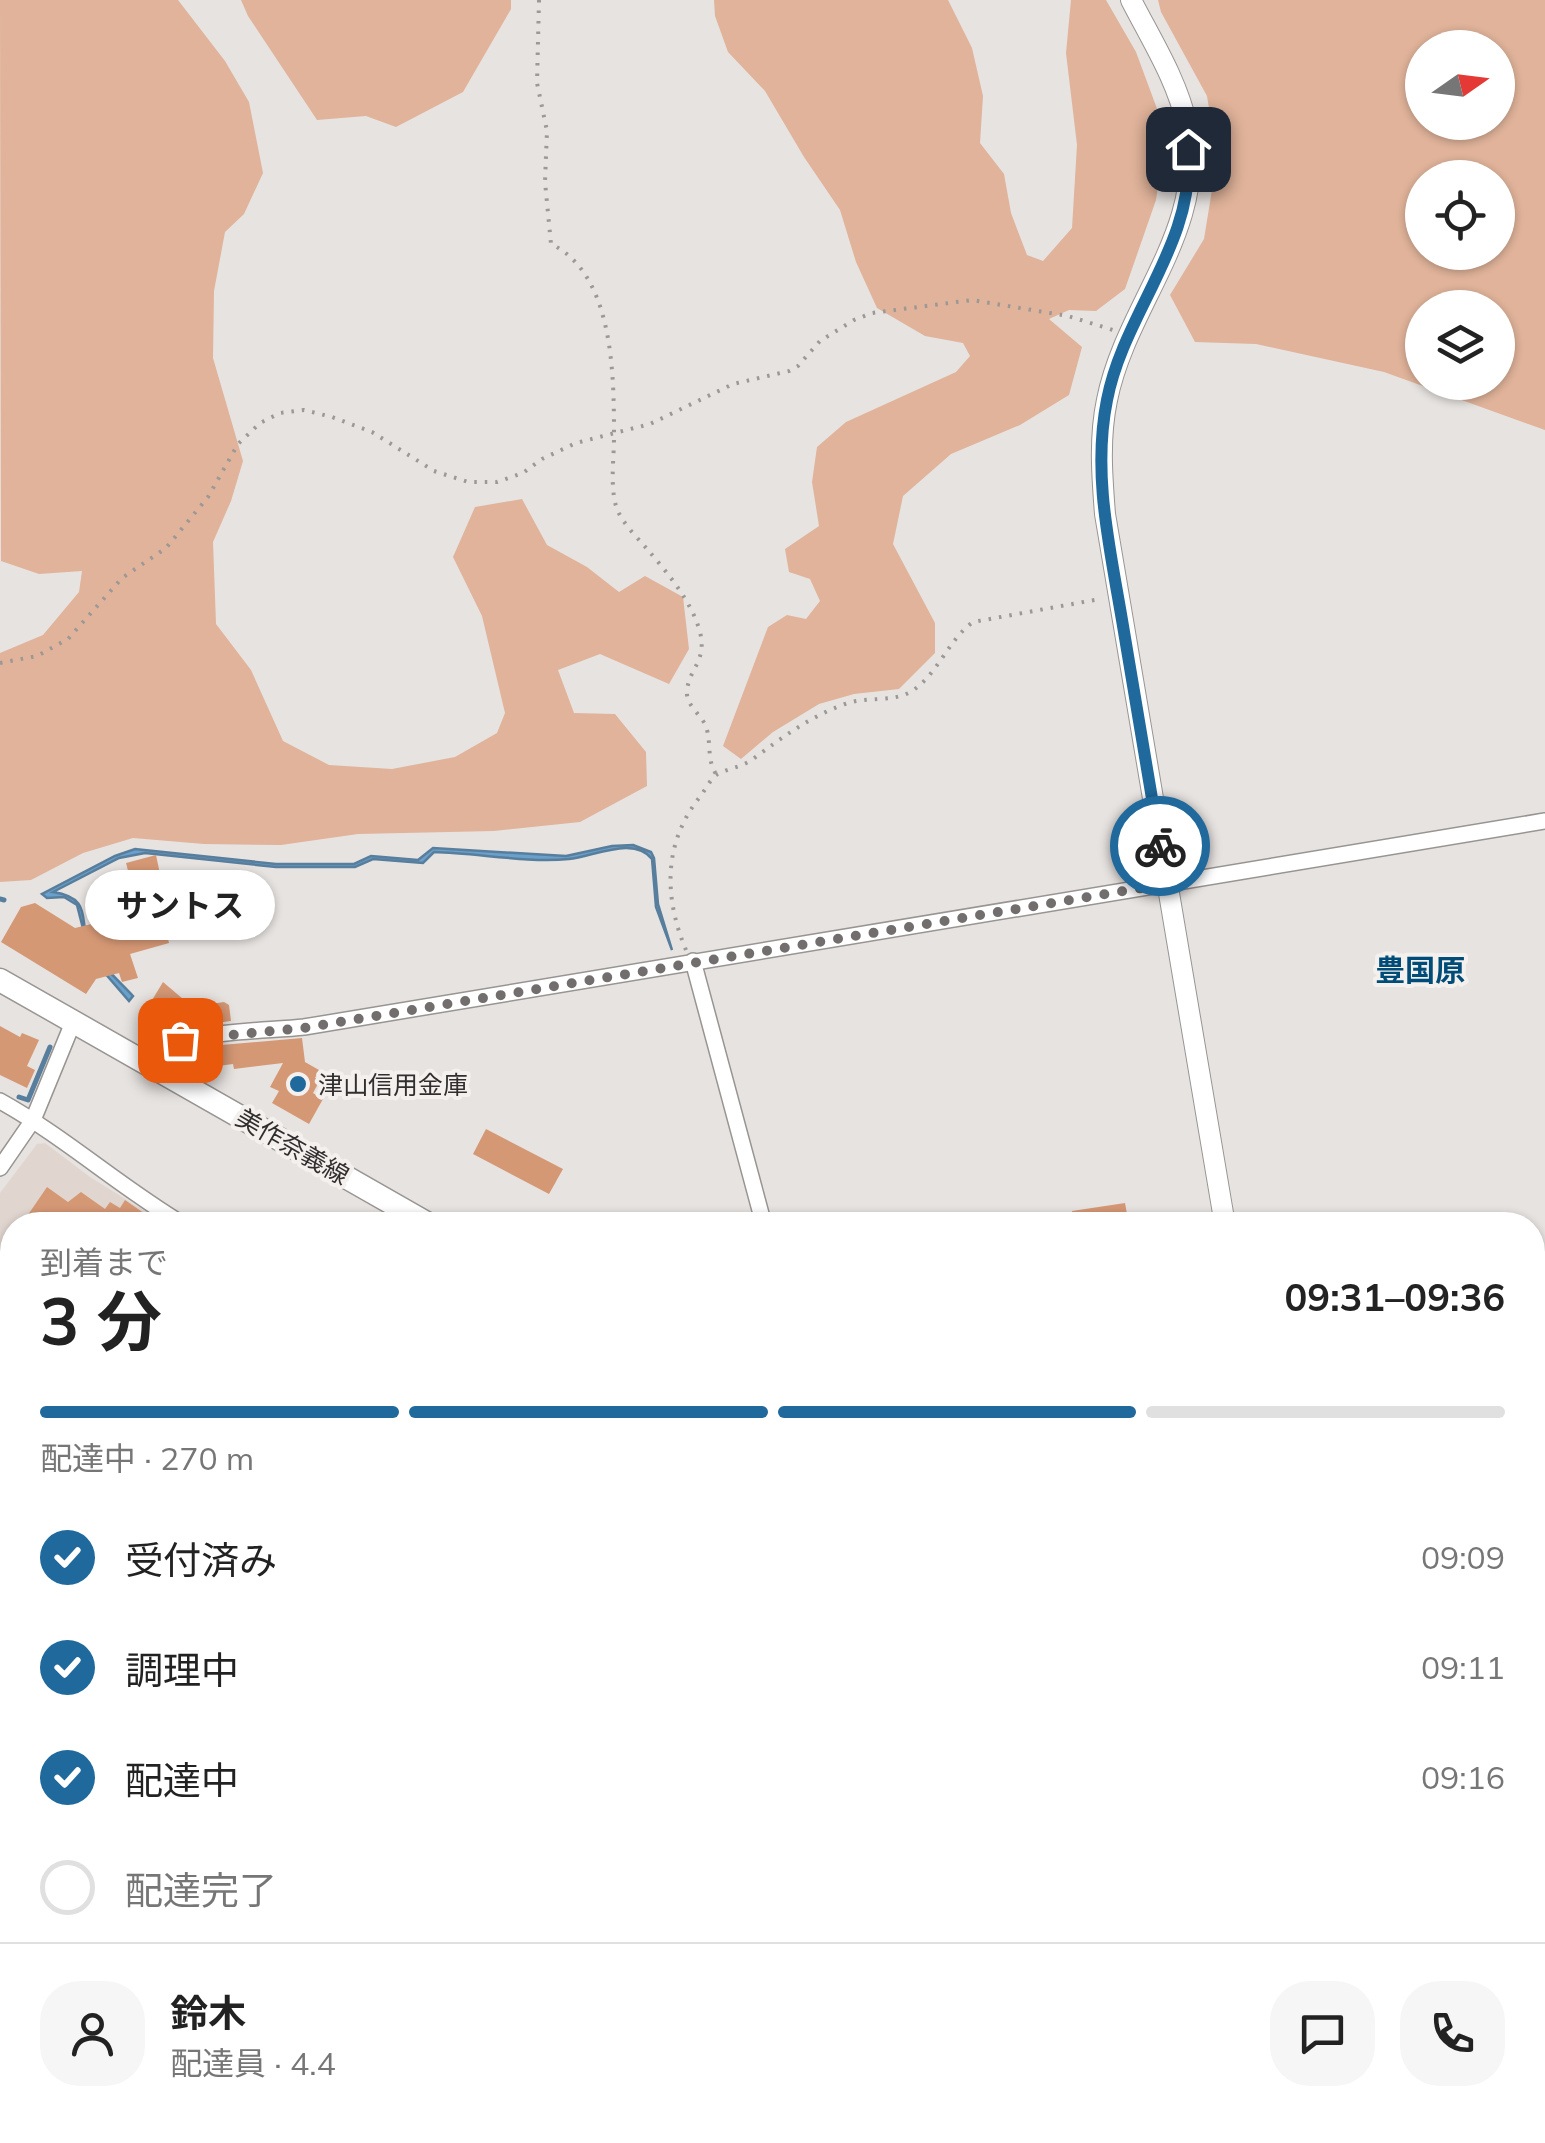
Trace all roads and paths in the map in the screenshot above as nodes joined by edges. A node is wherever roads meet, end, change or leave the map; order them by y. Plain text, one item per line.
1 (539, 0) edge
2 (1131, 0) edge
3 (1129, 336) junction
4 (614, 433) junction
5 (1110, 598) dead end
6 (0, 662) edge
7 (716, 774) junction
8 (1545, 821) edge
9 (1166, 884) junction
10 (693, 961) junction
11 (0, 980) edge
12 (74, 1020) junction
13 (144, 1061) junction
14 (0, 1101) edge
15 (34, 1120) junction
16 (0, 1168) edge
17 (164, 1212) edge
18 (407, 1212) edge
19 (757, 1212) edge
20 (1223, 1212) edge

1 - 4 path
2 - 3 street
3 - 4 path
3 - 9 street
4 - 6 path
4 - 7 path
5 - 7 path
7 - 10 path
8 - 9 street
9 - 10 street
9 - 20 street
10 - 13 street
10 - 19 street
11 - 12 main road, 美作奈義線
12 - 13 main road, 美作奈義線
12 - 15 street
13 - 18 main road, 美作奈義線
14 - 15 street
15 - 16 street
15 - 17 street

